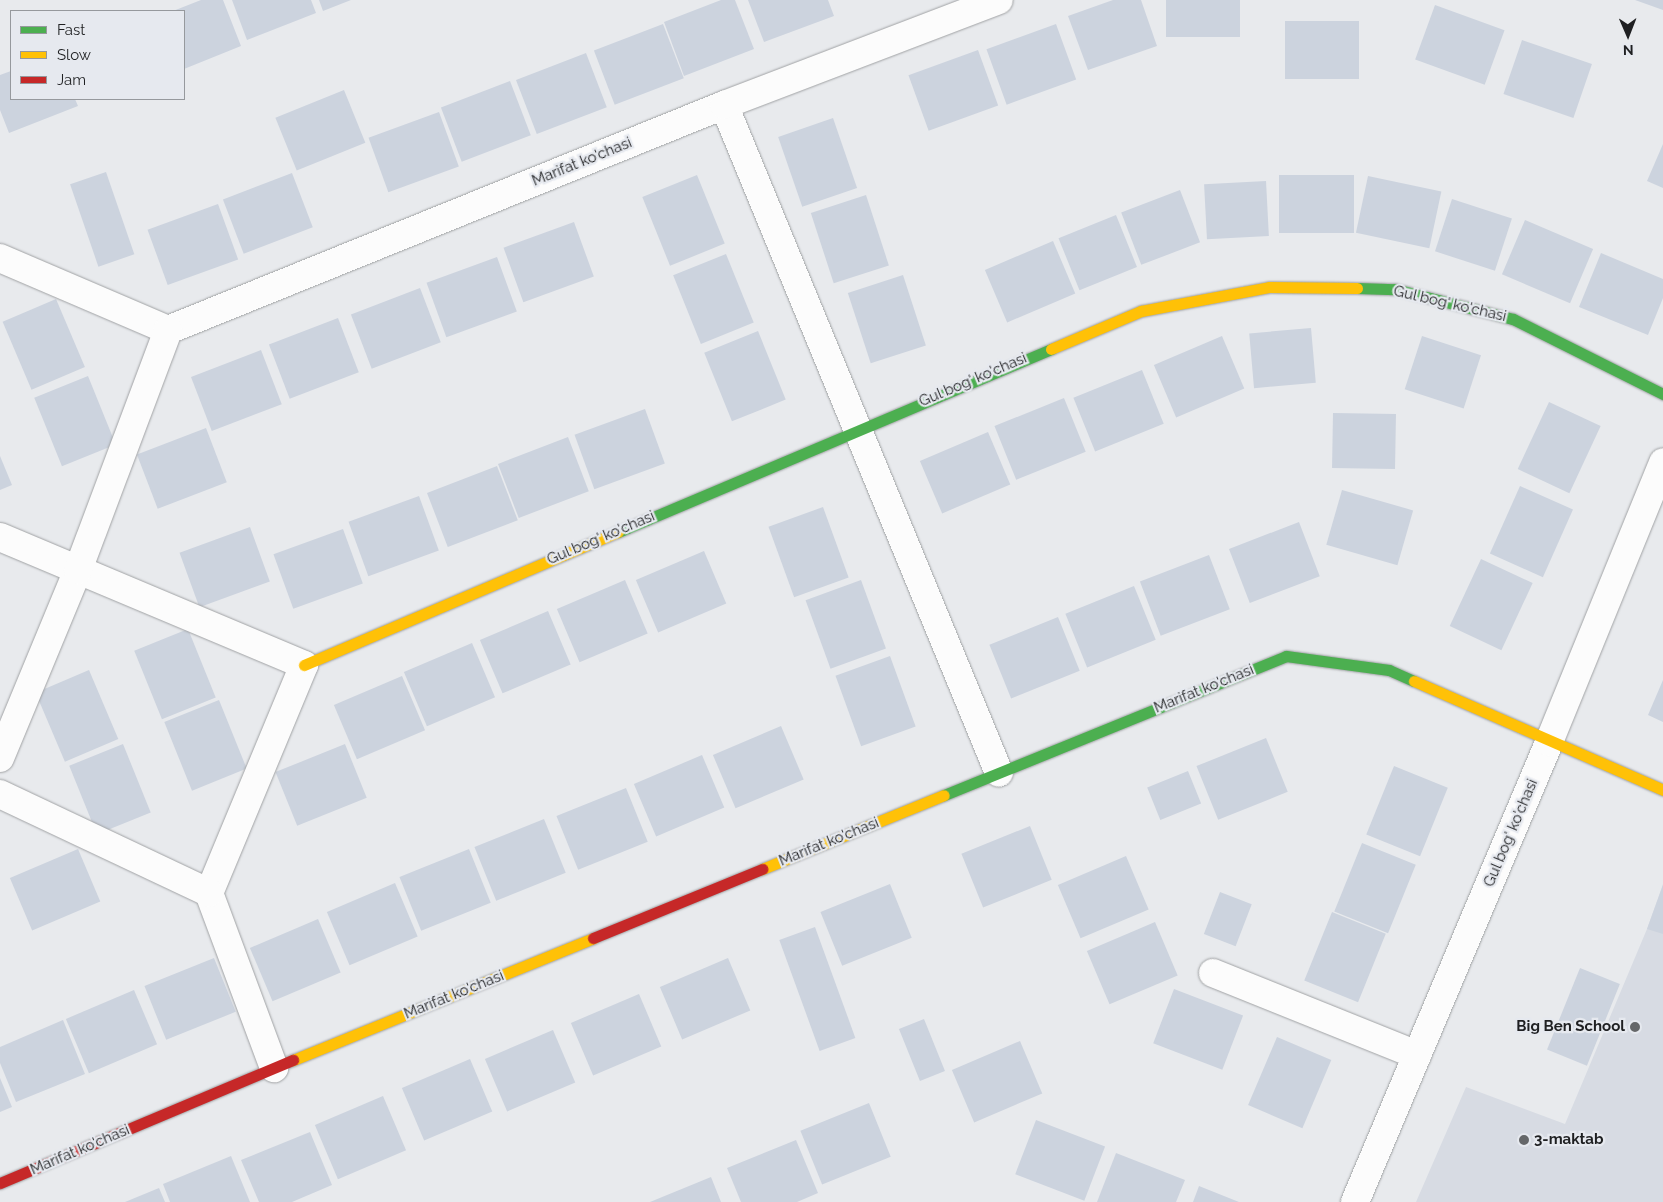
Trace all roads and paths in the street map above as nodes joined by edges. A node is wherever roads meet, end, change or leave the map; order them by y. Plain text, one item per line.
1 (999, 0) edge
2 (724, 105) junction
3 (0, 258) edge
4 (168, 330) junction
5 (1663, 394) edge
6 (857, 429) junction
7 (1663, 462) edge
8 (0, 537) edge
9 (78, 570) junction
10 (304, 665) junction
11 (1549, 742) junction
12 (0, 758) edge
13 (999, 773) junction
14 (1663, 790) edge
15 (0, 794) edge
16 (209, 893) junction
17 (1214, 973) dead end
18 (1416, 1055) junction
19 (274, 1068) junction
20 (0, 1183) edge
21 (1355, 1202) edge

1 - 2 street, Marifat ko'chasi
2 - 4 street, Marifat ko'chasi
2 - 6 street
3 - 4 street
4 - 9 street
5 - 6 street, Gul bog' ko'chasi
6 - 10 street, Gul bog' ko'chasi
6 - 13 street
7 - 11 street, Gul bog' ko'chasi
8 - 9 street
9 - 10 street
9 - 12 street
10 - 16 street
11 - 13 street, Marifat ko'chasi
11 - 14 street, Marifat ko'chasi
11 - 18 street, Gul bog' ko'chasi
13 - 19 street, Marifat ko'chasi
15 - 16 street
16 - 19 street
17 - 18 street
18 - 21 street, Gul bog' ko'chasi
19 - 20 street, Marifat ko'chasi

